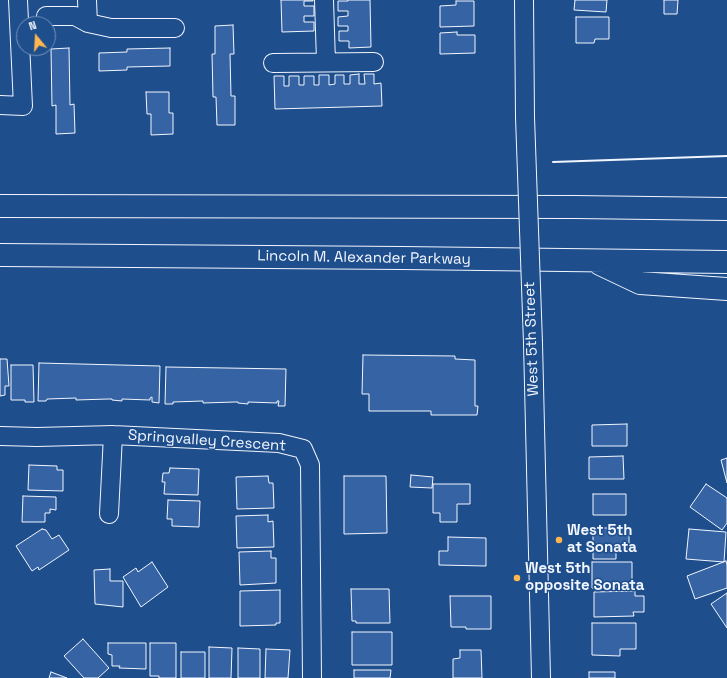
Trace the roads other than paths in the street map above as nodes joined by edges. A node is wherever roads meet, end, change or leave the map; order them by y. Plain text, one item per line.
1 (18, 0) edge
2 (87, 0) edge
3 (324, 0) edge
4 (524, 0) edge
5 (56, 16) edge
6 (88, 23) junction
7 (176, 28) dead end
8 (326, 62) junction
9 (374, 62) dead end
10 (273, 63) dead end
11 (0, 105) edge
12 (727, 194) edge
13 (0, 206) edge
14 (575, 207) junction
15 (727, 209) edge
16 (0, 256) edge
17 (594, 261) junction
18 (727, 262) edge
19 (727, 289) edge
20 (113, 435) junction
21 (0, 436) edge
22 (109, 514) dead end
23 (312, 678) edge
24 (541, 678) edge

1 - 11 street
2 - 6 street
3 - 8 street
4 - 24 street, West 5th Street, bridge
5 - 6 street
6 - 7 street
8 - 9 street
8 - 10 street
12 - 14 highway
13 - 14 highway
14 - 15 highway
16 - 17 highway, Lincoln M. Alexander Parkway
17 - 18 highway, Lincoln M. Alexander Parkway
17 - 19 highway
20 - 21 street, Springvalley Crescent
20 - 22 street
20 - 23 street, Springvalley Crescent

